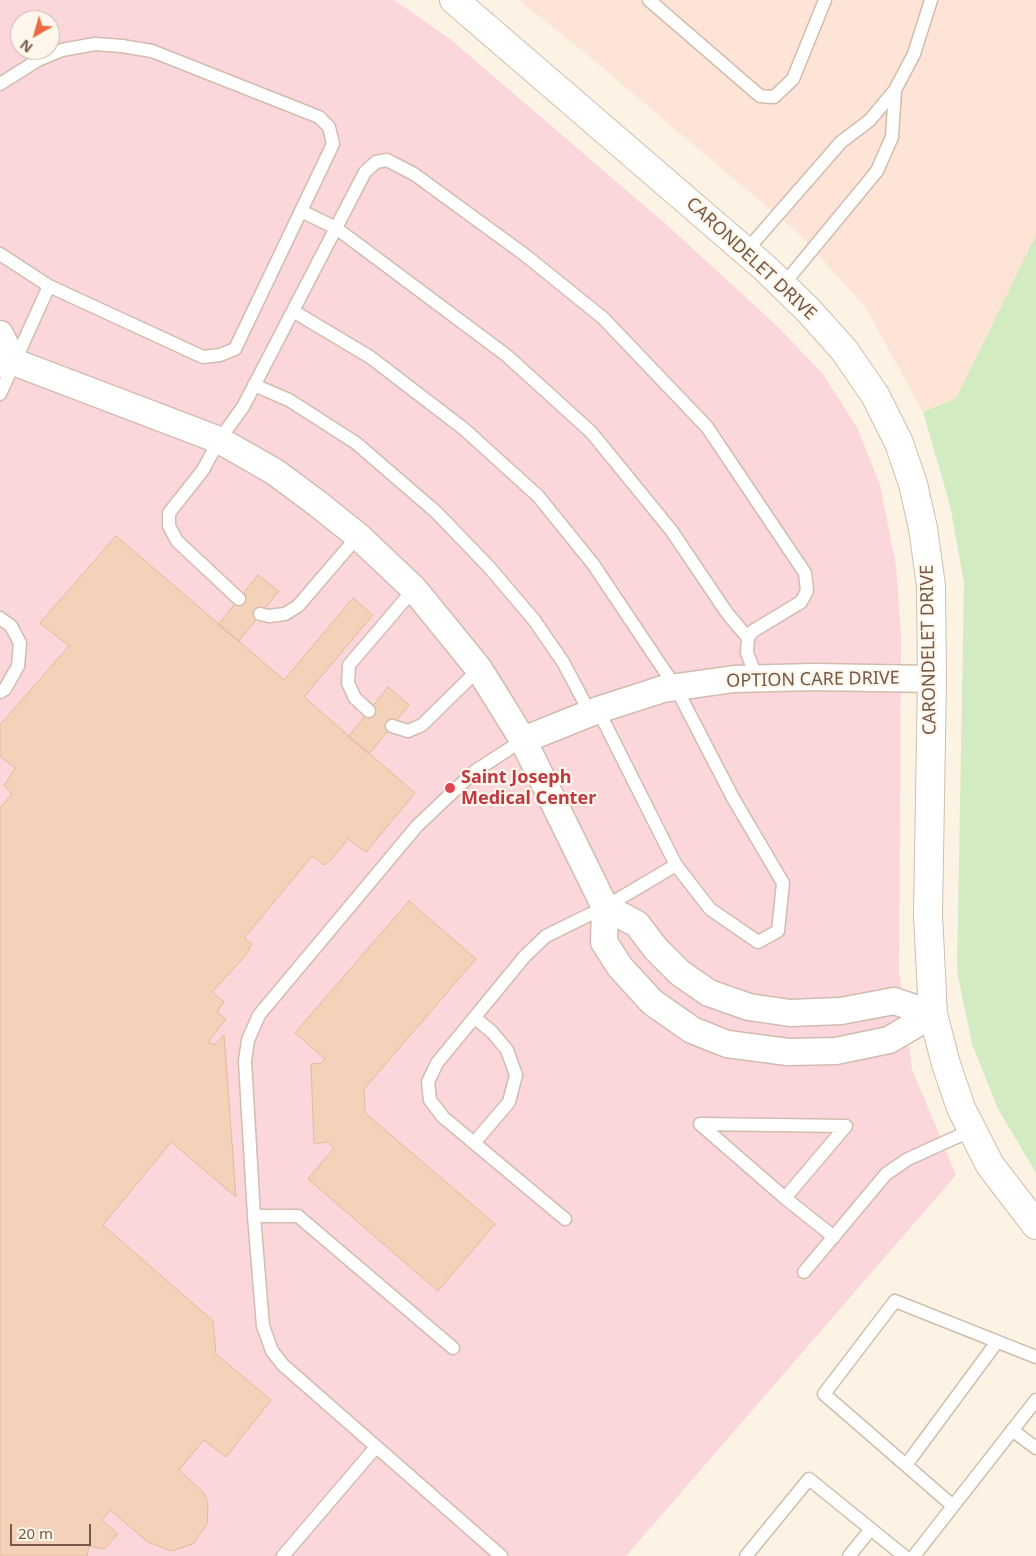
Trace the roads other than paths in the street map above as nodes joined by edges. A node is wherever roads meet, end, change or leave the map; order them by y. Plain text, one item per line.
1 (454, 0) edge
2 (649, 0) edge
3 (825, 0) edge
4 (931, 0) edge
5 (0, 84) edge
6 (895, 90) junction
7 (301, 211) junction
8 (336, 228) junction
9 (746, 251) junction
10 (0, 254) edge
11 (783, 285) junction
12 (49, 286) junction
13 (293, 311) junction
14 (0, 334) edge
15 (7, 363) edge
16 (254, 385) junction
17 (0, 394) edge
18 (219, 440) junction
19 (358, 536) junction
20 (414, 588) junction
21 (239, 599) dead end
22 (260, 614) dead end
23 (0, 618) edge
24 (748, 638) junction
25 (480, 669) junction
26 (757, 678) junction
27 (932, 679) junction
28 (676, 688) junction
29 (0, 692) edge
30 (369, 711) dead end
31 (594, 712) junction
32 (392, 726) dead end
33 (523, 740) junction
34 (676, 865) junction
35 (604, 907) junction
36 (933, 1014) junction
37 (475, 1018) junction
38 (972, 1130) junction
39 (474, 1143) junction
40 (785, 1198) junction
41 (254, 1216) junction
42 (565, 1219) dead end
43 (1036, 1225) edge
44 (834, 1237) junction
45 (804, 1272) dead end
46 (997, 1342) junction
47 (454, 1348) dead end
48 (1036, 1357) edge
49 (1036, 1400) edge
50 (1012, 1430) junction
51 (376, 1447) junction
52 (1036, 1448) edge
53 (906, 1465) junction
54 (953, 1506) junction
55 (871, 1529) junction
56 (284, 1556) edge
57 (501, 1556) edge
58 (746, 1556) edge
59 (849, 1556) edge
60 (904, 1556) edge
61 (914, 1556) edge

1 - 9 street, CARONDELET DRIVE
2 - 3 lane
4 - 6 lane
5 - 7 lane
6 - 9 lane
6 - 11 lane
7 - 8 lane
7 - 12 lane
8 - 13 lane
8 - 24 lane
8 - 24 lane
9 - 11 street, CARONDELET DRIVE
10 - 12 lane
11 - 27 street, CARONDELET DRIVE
12 - 15 lane
13 - 16 lane
13 - 28 lane
14 - 15 street
15 - 17 lane
15 - 18 street
16 - 18 lane
16 - 31 lane
18 - 19 street
18 - 21 lane
19 - 20 street
19 - 22 lane
20 - 25 street
20 - 30 lane
23 - 29 lane
24 - 26 lane
25 - 32 lane
25 - 33 street
26 - 27 street, OPTION CARE DRIVE
26 - 28 street, OPTION CARE DRIVE
27 - 36 street, CARONDELET DRIVE
28 - 31 street, OPTION CARE DRIVE
28 - 34 lane
31 - 33 street, OPTION CARE DRIVE
31 - 34 lane
33 - 35 street
33 - 41 lane
34 - 35 lane
35 - 36 street
35 - 36 street
35 - 37 lane
36 - 38 street, CARONDELET DRIVE
37 - 39 lane
37 - 39 lane
38 - 43 street, CARONDELET DRIVE
38 - 44 lane
39 - 42 lane
40 - 40 lane
40 - 44 lane
41 - 47 lane
41 - 51 lane
44 - 45 lane
46 - 48 lane
46 - 53 lane
46 - 53 lane
49 - 50 lane
50 - 52 lane
50 - 54 lane
51 - 56 lane
51 - 57 lane
53 - 54 lane
54 - 61 lane
55 - 58 lane
55 - 59 lane
55 - 60 lane

